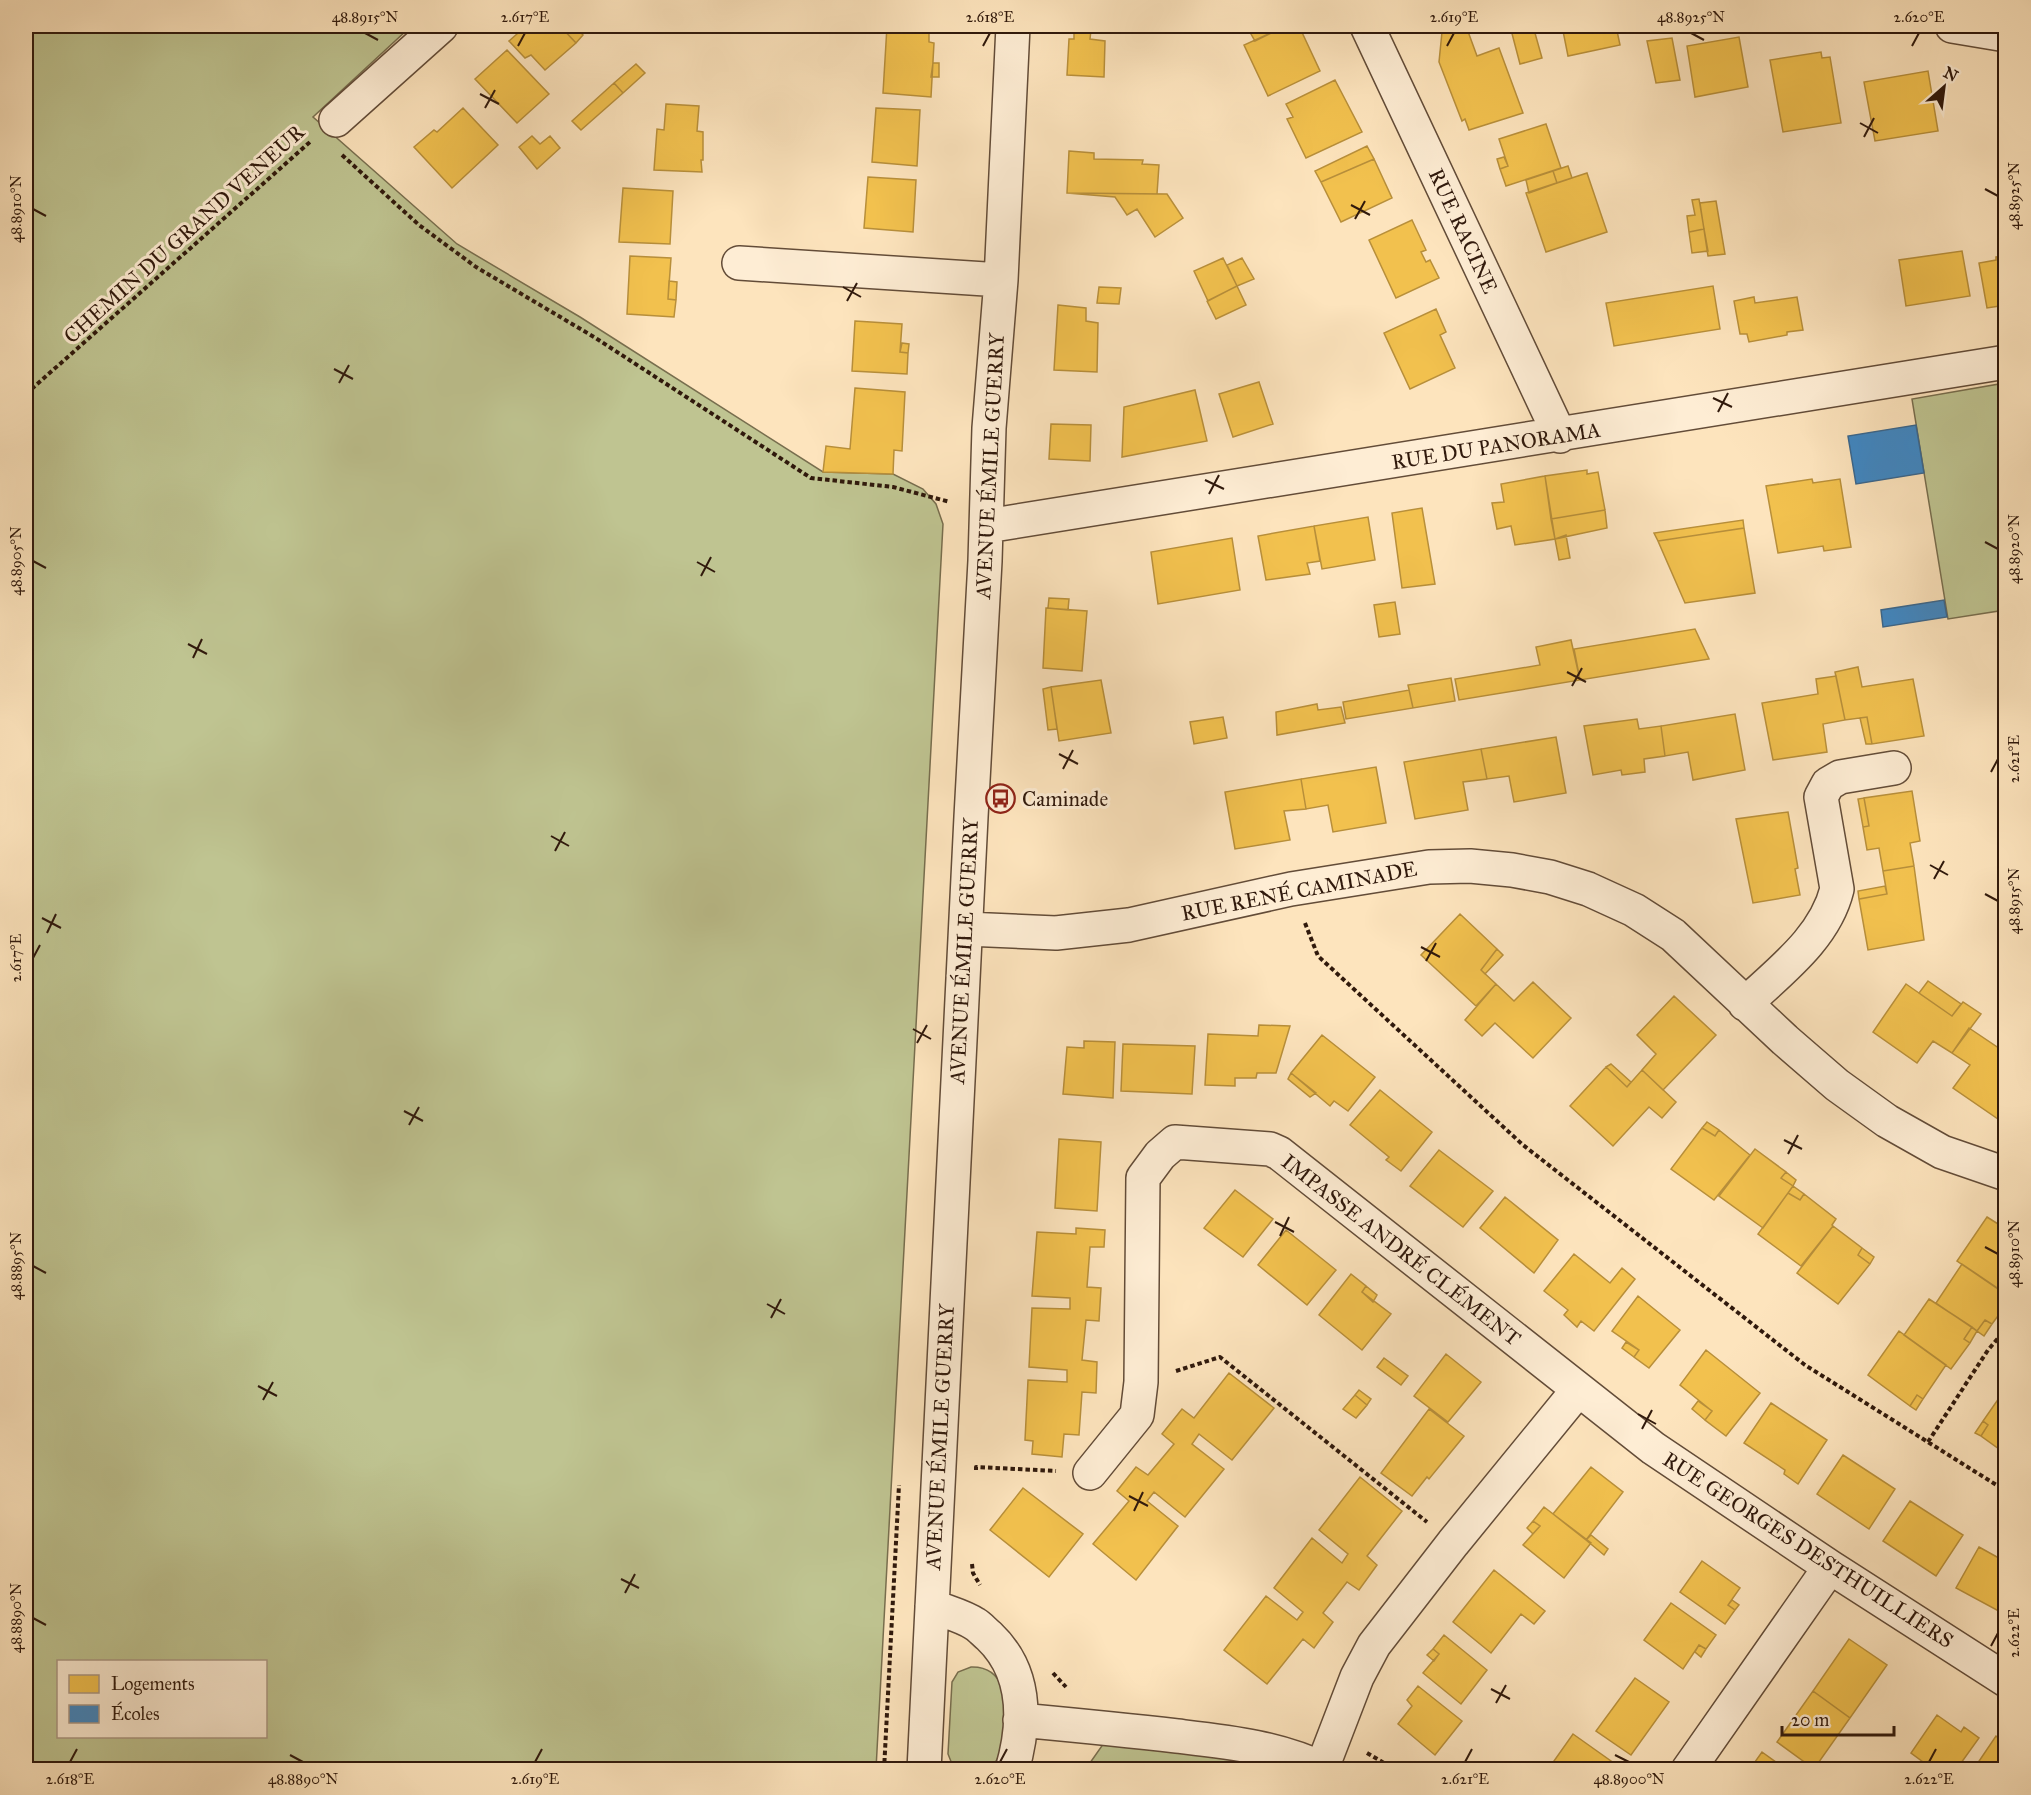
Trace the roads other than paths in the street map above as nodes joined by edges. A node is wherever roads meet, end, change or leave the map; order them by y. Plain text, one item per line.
1 (441, 26) edge
2 (1013, 26) edge
3 (1367, 26) edge
4 (1952, 26) edge
5 (2006, 35) edge
6 (327, 127) road end
7 (739, 263) dead end
8 (1001, 280) junction
9 (2006, 362) edge
10 (1560, 436) junction
11 (987, 526) junction
12 (1894, 768) dead end
13 (966, 929) junction
14 (1745, 1004) junction
15 (2006, 1174) edge
16 (1578, 1390) junction
17 (1090, 1473) road end
18 (1830, 1567) junction
19 (932, 1606) junction
20 (2006, 1680) edge
21 (1020, 1720) junction
22 (1323, 1769) edge
23 (924, 1770) edge
24 (1012, 1770) edge
25 (1688, 1770) edge

1 - 6 street
2 - 8 street, AVENUE ÉMILE GUERRY
3 - 10 street, RUE RACINE
4 - 5 street
7 - 8 street
8 - 11 street, AVENUE ÉMILE GUERRY
9 - 10 street, RUE DU PANORAMA
10 - 11 street, RUE DU PANORAMA
11 - 13 street, AVENUE ÉMILE GUERRY
12 - 14 street
13 - 14 street, RUE RENÉ CAMINADE
13 - 19 street, AVENUE ÉMILE GUERRY
14 - 15 street, RUE RENÉ CAMINADE
16 - 17 street, IMPASSE ANDRÉ CLÉMENT
16 - 18 street, RUE GEORGES DESTHUILLIERS
16 - 22 street
18 - 20 street, RUE GEORGES DESTHUILLIERS
18 - 25 street
19 - 21 street
19 - 23 street, AVENUE ÉMILE GUERRY
21 - 22 street
21 - 24 street

